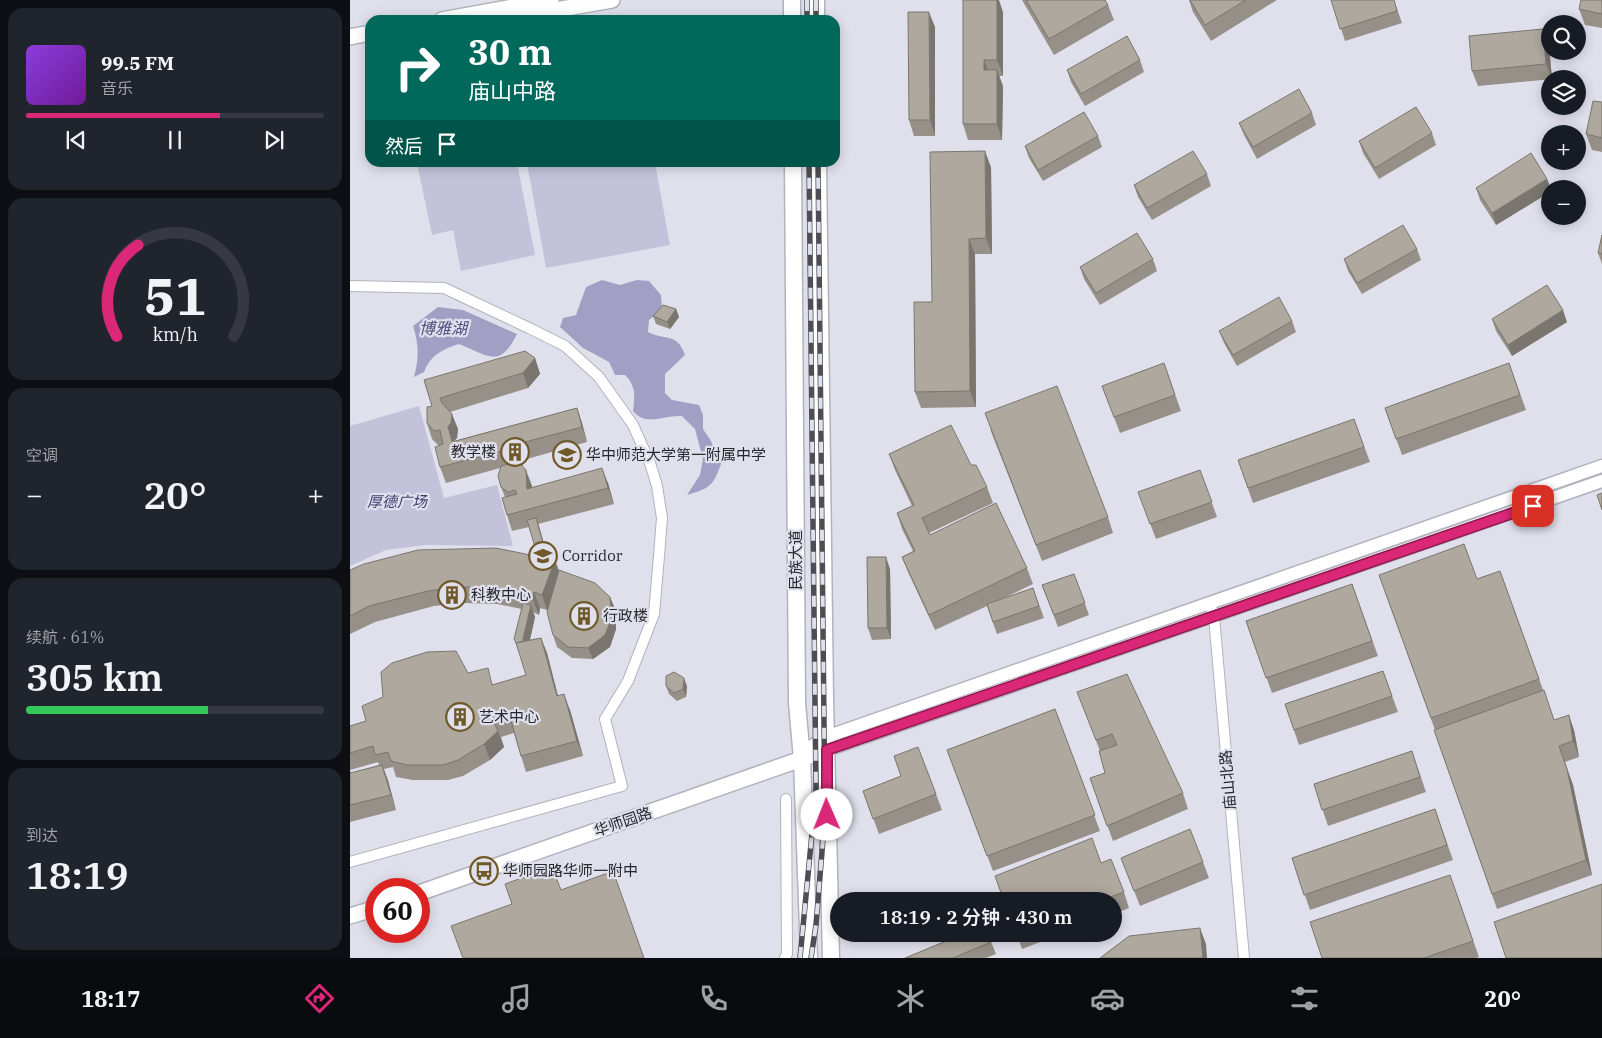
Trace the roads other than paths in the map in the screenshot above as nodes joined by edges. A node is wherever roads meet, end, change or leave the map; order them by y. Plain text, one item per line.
1 (551, 0) edge
2 (612, 0) edge
3 (792, 0) edge
4 (816, 0) edge
5 (469, 15) edge
6 (527, 15) edge
7 (792, 15) edge
8 (816, 15) edge
9 (365, 34) edge
10 (350, 37) edge
11 (365, 44) edge
12 (350, 46) edge
13 (793, 167) edge
14 (818, 167) edge
15 (351, 284) edge
16 (1602, 466) edge
17 (1602, 481) edge
18 (1210, 604) junction
19 (1214, 617) junction
20 (826, 744) junction
21 (802, 755) junction
22 (786, 799) dead end
23 (350, 862) edge
24 (430, 889) edge
25 (365, 911) edge
26 (350, 916) edge
27 (785, 958) edge
28 (808, 958) edge
29 (831, 958) edge
30 (1244, 958) edge

1 - 5 main road
2 - 6 main road
3 - 7 main road
4 - 8 main road
9 - 10 main road
11 - 12 main road
13 - 21 main road, 民族大道
14 - 20 main road, 民族大道
15 - 23 street
16 - 18 street
17 - 19 street
18 - 19 street, 庙山北路
18 - 20 street
19 - 20 street
19 - 30 street, 庙山北路
20 - 21 main road, 华师园路
20 - 29 main road, 民族大道
21 - 24 main road, 华师园路
21 - 28 main road, 民族大道
22 - 27 street
25 - 26 main road

